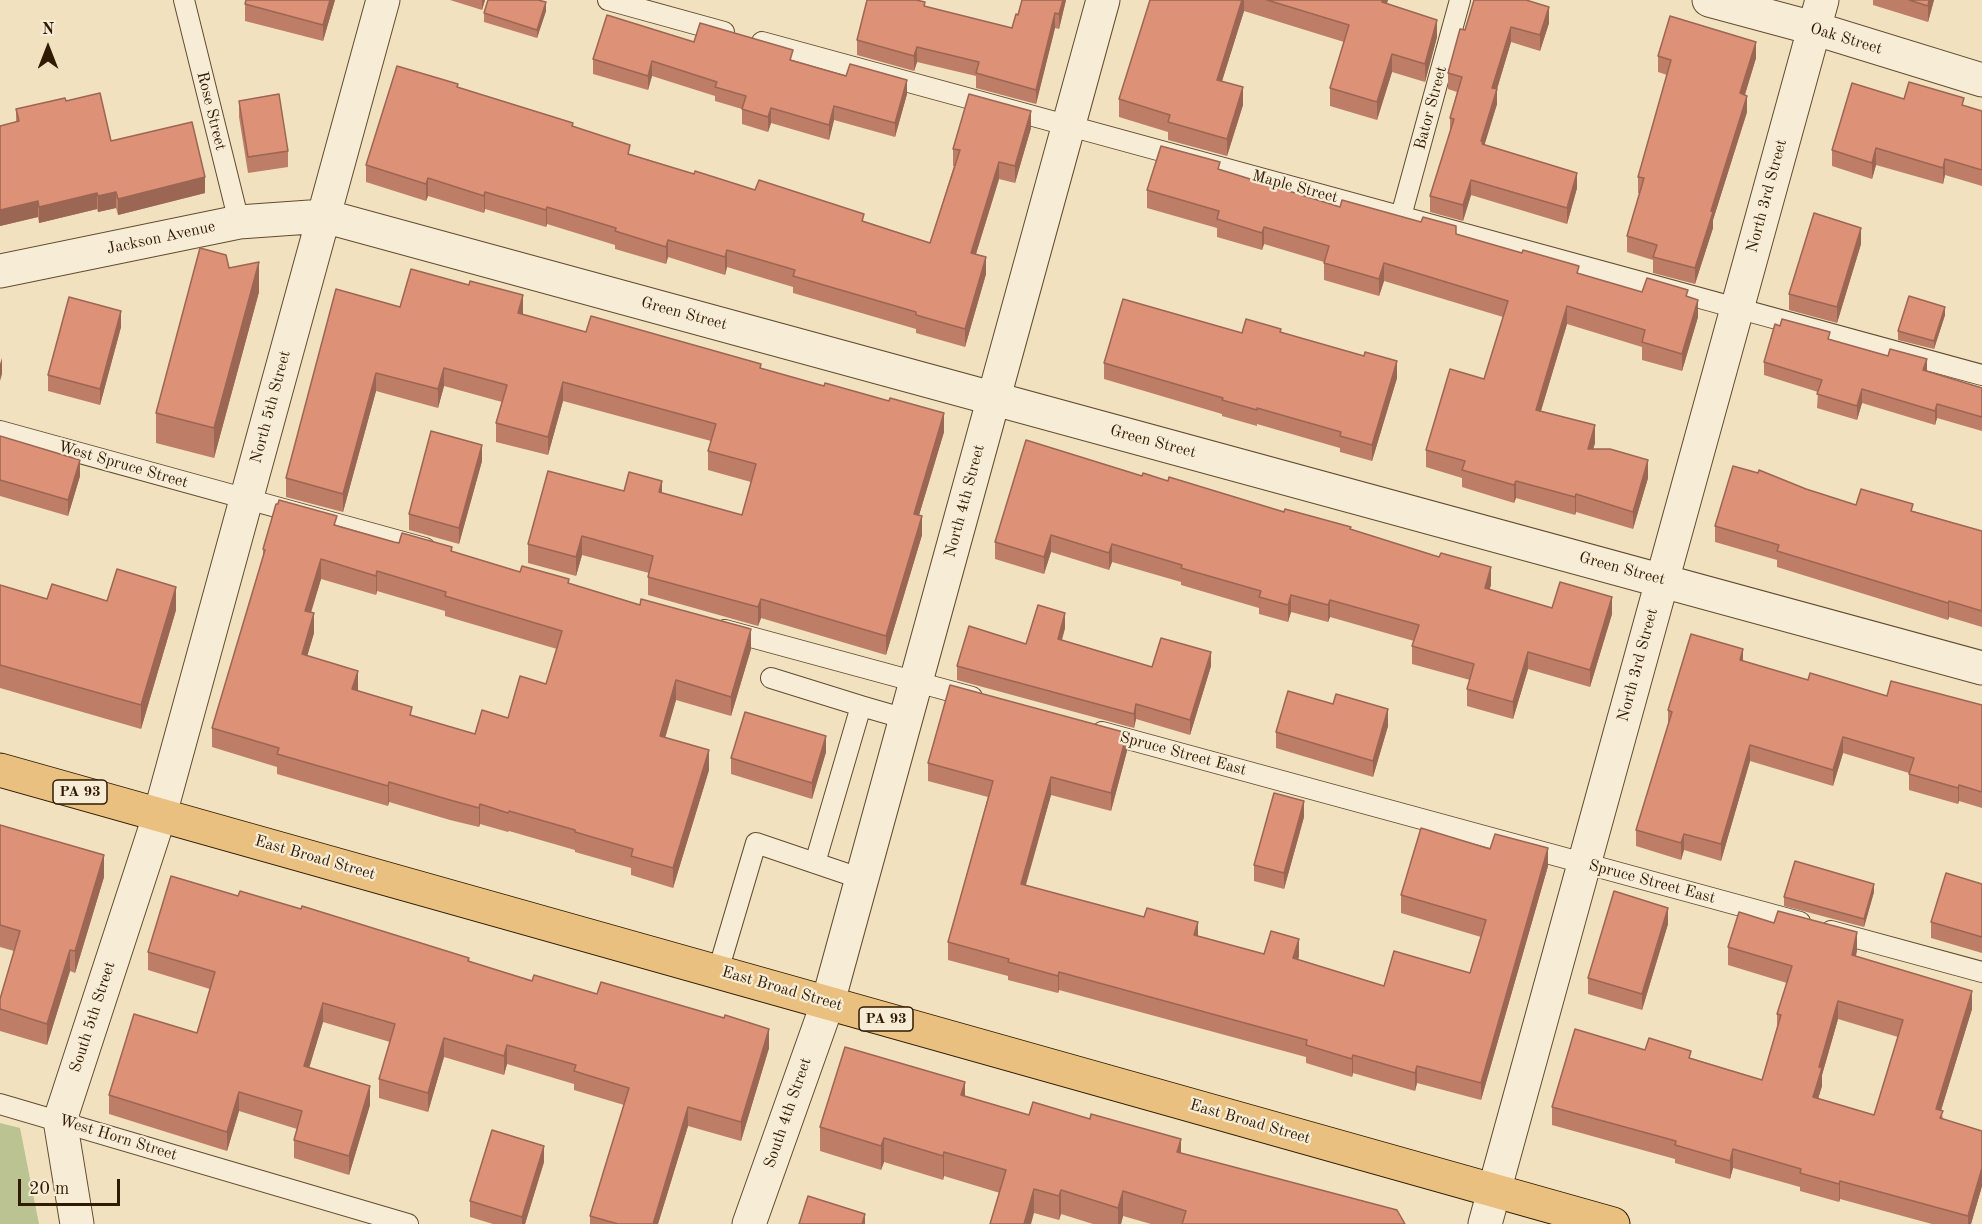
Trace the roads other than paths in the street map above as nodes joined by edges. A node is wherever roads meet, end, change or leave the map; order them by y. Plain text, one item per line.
1 (184, 0) edge
2 (383, 0) edge
3 (608, 0) edge
4 (1103, 0) edge
5 (1460, 0) edge
6 (1709, 0) edge
7 (1818, 14) edge
8 (1982, 80) edge
9 (1068, 125) junction
10 (324, 216) junction
11 (1401, 216) junction
12 (239, 222) junction
13 (0, 271) edge
14 (1737, 307) junction
15 (1982, 375) edge
16 (993, 398) junction
17 (0, 431) edge
18 (246, 499) junction
19 (442, 553) edge
20 (1662, 580) junction
21 (708, 625) edge
22 (1982, 668) edge
23 (771, 678) dead end
24 (916, 682) junction
25 (985, 700) edge
26 (861, 706) junction
27 (906, 719) junction
28 (1088, 729) edge
29 (0, 770) edge
30 (160, 814) junction
31 (815, 863) junction
32 (1584, 863) junction
33 (862, 879) junction
34 (718, 971) junction
35 (1982, 972) edge
36 (828, 1002) junction
37 (0, 1104) edge
38 (60, 1120) junction
39 (1494, 1191) junction
40 (77, 1224) edge
41 (408, 1224) edge
42 (749, 1224) edge
43 (1485, 1224) edge
44 (1613, 1224) edge

1 - 12 lane, Rose Street
2 - 10 street, North 5th Street
3 - 9 lane, Maple Street
4 - 9 street, North 4th Street
5 - 11 lane, Bator Street
6 - 7 street, Oak Street
7 - 8 street, Oak Street
7 - 14 street, North 3rd Street
9 - 11 lane, Maple Street
9 - 16 street, North 4th Street
10 - 12 street, Jackson Avenue
10 - 16 street, Green Street
10 - 18 street, North 5th Street
11 - 14 lane, Maple Street
12 - 13 street, Jackson Avenue
14 - 15 lane, Maple Street
14 - 20 street, North 3rd Street
16 - 20 street, Green Street
16 - 24 street, North 4th Street
17 - 18 lane, West Spruce Street
18 - 19 lane
18 - 30 street, North 5th Street
20 - 22 street, Green Street
20 - 32 street, North 3rd Street
21 - 24 lane
23 - 26 lane
24 - 25 lane
24 - 27 street, North 4th Street
26 - 27 lane
26 - 31 lane
27 - 33 street, North 4th Street
28 - 32 lane, Spruce Street East
29 - 30 highway, PA 93
30 - 34 highway, East Broad Street / PA 93
30 - 38 street, South 5th Street
31 - 33 lane
31 - 34 lane
32 - 35 lane, Spruce Street East
32 - 39 street, North 3rd Street
33 - 36 street, North 4th Street
34 - 36 highway, East Broad Street / PA 93
36 - 39 highway, East Broad Street / PA 93
36 - 42 street, South 4th Street
37 - 38 lane, West Horn Street
38 - 40 street, South 5th Street
38 - 41 lane, West Horn Street
39 - 43 street, North 3rd Street
39 - 44 highway, East Broad Street / PA 93

